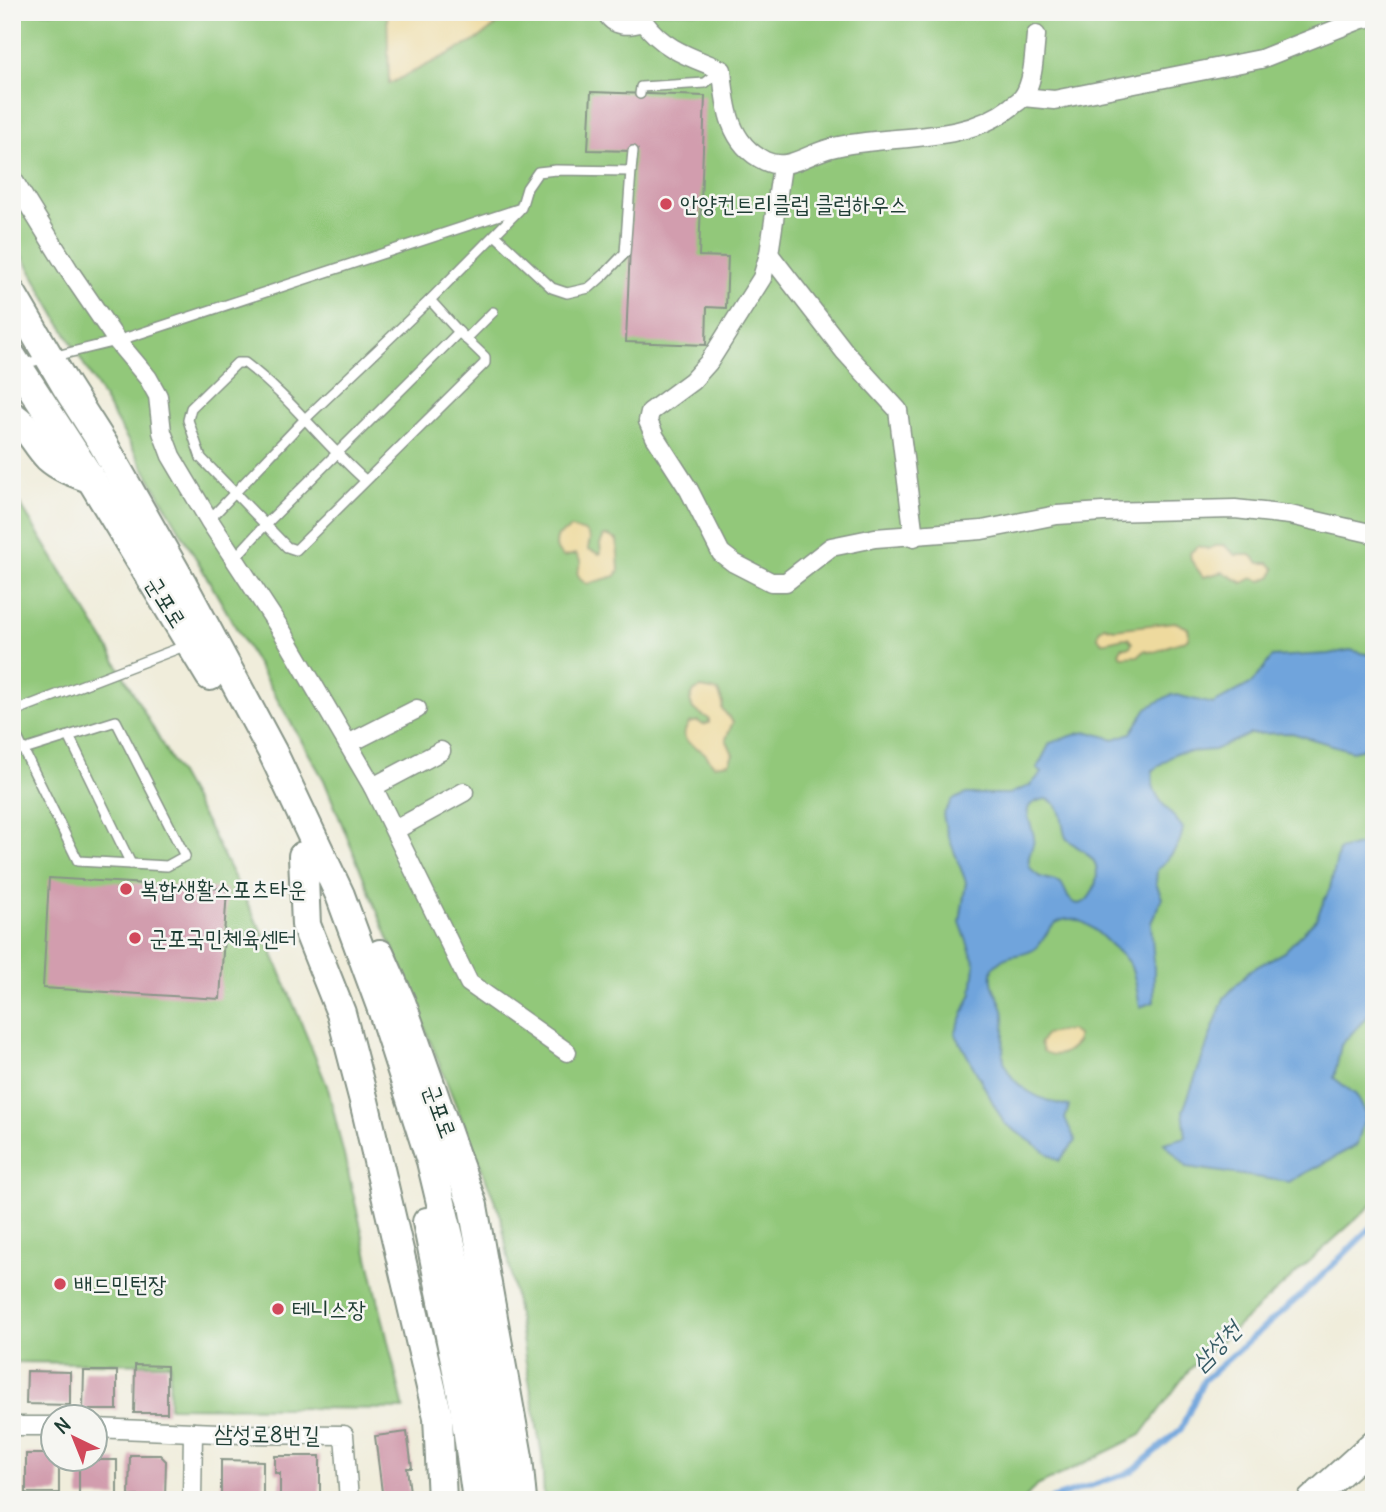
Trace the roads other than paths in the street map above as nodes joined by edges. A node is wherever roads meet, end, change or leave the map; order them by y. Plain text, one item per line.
1 (606, 12) edge
2 (642, 17) edge
3 (1374, 17) edge
4 (1036, 35) dead end
5 (722, 71) junction
6 (640, 94) dead end
7 (1023, 97) junction
8 (633, 152) dead end
9 (782, 166) junction
10 (631, 171) junction
11 (12, 178) edge
12 (521, 208) junction
13 (495, 234) junction
14 (769, 254) junction
15 (430, 300) junction
16 (15, 305) edge
17 (493, 312) dead end
18 (462, 336) junction
19 (117, 341) junction
20 (50, 356) junction
21 (15, 361) edge
22 (12, 415) edge
23 (305, 419) junction
24 (335, 454) junction
25 (91, 479) junction
26 (365, 480) junction
27 (235, 493) junction
28 (107, 506) junction
29 (209, 520) junction
30 (265, 525) junction
31 (1374, 534) edge
32 (914, 537) junction
33 (234, 559) junction
34 (183, 585) junction
35 (192, 643) junction
36 (417, 709) dead end
37 (12, 712) edge
38 (12, 727) edge
39 (69, 736) junction
40 (348, 744) junction
41 (24, 750) junction
42 (272, 751) junction
43 (441, 751) dead end
44 (373, 787) junction
45 (464, 792) dead end
46 (395, 830) junction
47 (303, 856) junction
48 (131, 864) junction
49 (567, 1052) dead end
50 (12, 1426) edge
51 (38, 1426) edge
52 (108, 1429) edge
53 (193, 1432) junction
54 (1374, 1443) edge
55 (192, 1500) edge
56 (349, 1500) edge
57 (442, 1500) edge
58 (477, 1500) edge
59 (499, 1500) edge
60 (522, 1500) edge
61 (1311, 1500) edge

1 - 2 street
2 - 5 street
3 - 7 street
4 - 7 street
5 - 6 lane
5 - 9 street
7 - 9 street
8 - 10 lane
9 - 14 street
10 - 12 lane
10 - 13 lane
11 - 19 street
12 - 13 lane
12 - 19 lane
13 - 15 lane
14 - 32 street
14 - 32 street
15 - 18 lane
15 - 23 lane
16 - 20 main road, 군포로
17 - 18 lane
18 - 24 lane
18 - 26 lane
19 - 20 lane
19 - 29 street
20 - 21 lane
20 - 34 main road, 군포로
21 - 25 main road, 군포로
22 - 25 main road
23 - 24 lane
23 - 27 lane
23 - 27 lane
24 - 26 lane
24 - 30 lane
25 - 28 main road, 군포로
26 - 30 lane
27 - 29 lane
27 - 30 lane
28 - 34 main road
28 - 35 main road, 군포로
29 - 33 street
30 - 33 lane
31 - 32 street
33 - 40 street
34 - 42 main road, 군포로
35 - 37 lane
35 - 47 main road, 군포로
36 - 40 street
38 - 41 lane
39 - 41 lane
39 - 48 lane
39 - 48 lane
40 - 44 street
41 - 48 lane
42 - 59 main road, 군포로
42 - 60 main road, 군포로
43 - 44 street
44 - 46 street
45 - 46 street
46 - 49 street
47 - 57 main road, 군포로
47 - 58 main road, 군포로
50 - 51 street
52 - 53 street
53 - 55 street, 삼성로8번길
53 - 56 street, 삼성로8번길
54 - 61 main road

